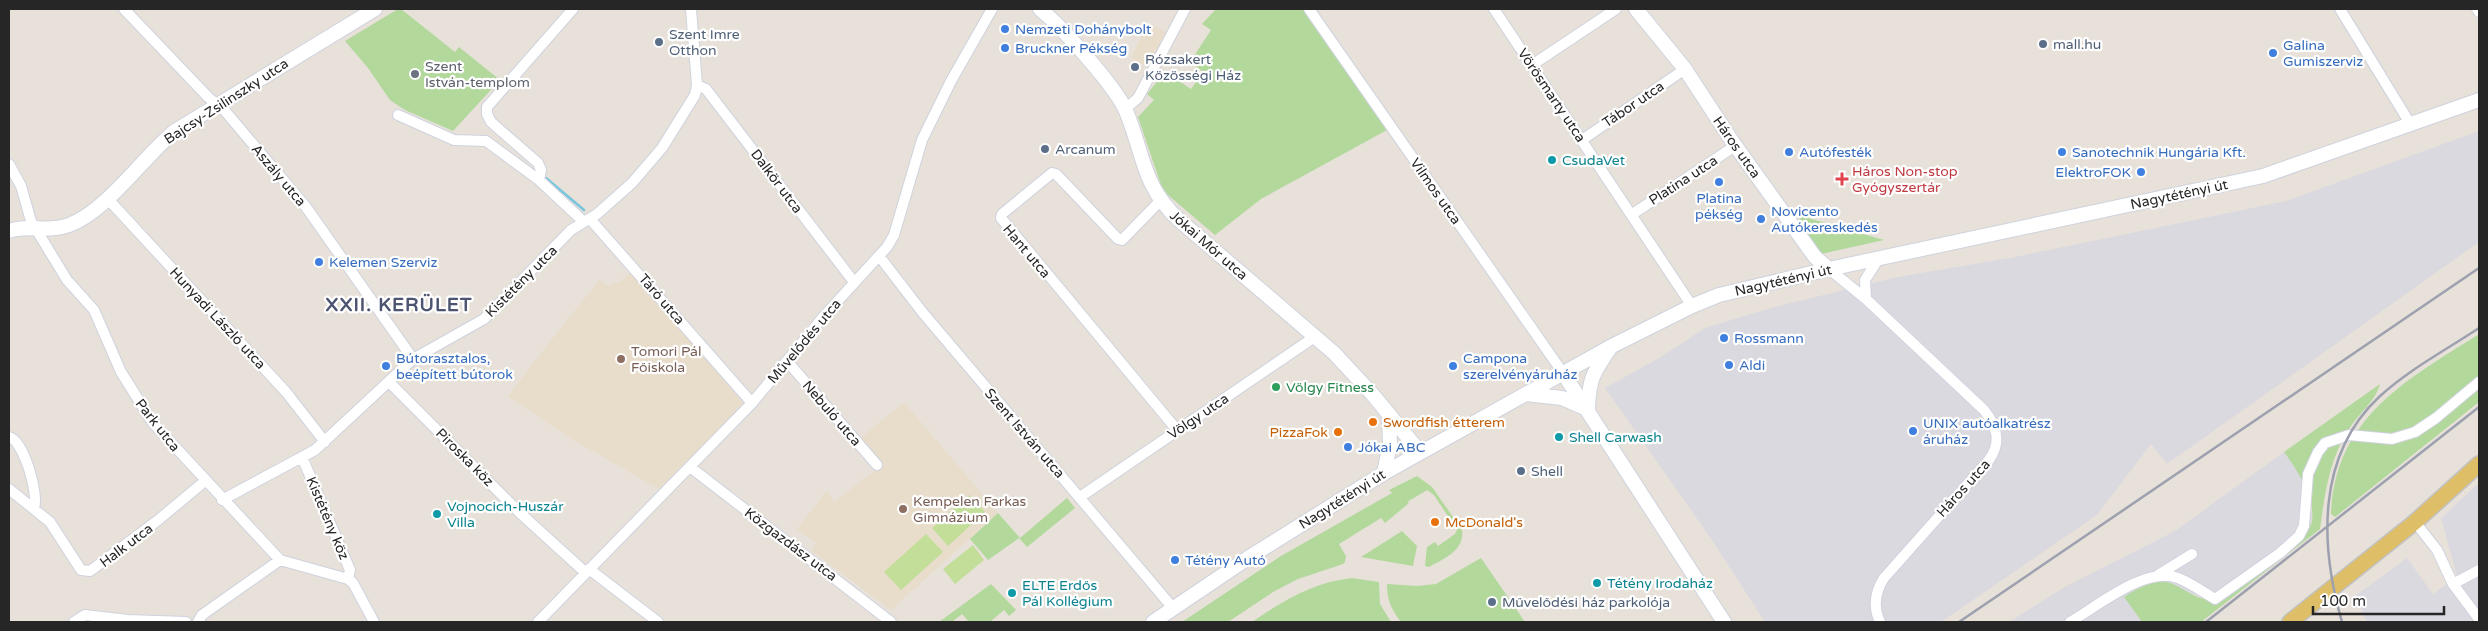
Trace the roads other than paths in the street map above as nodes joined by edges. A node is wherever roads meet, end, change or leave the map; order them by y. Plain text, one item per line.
1 (124, 9) edge
2 (375, 9) edge
3 (573, 9) edge
4 (691, 9) edge
5 (992, 9) edge
6 (1040, 9) edge
7 (1185, 9) edge
8 (1309, 9) edge
9 (1494, 9) edge
10 (1616, 9) edge
11 (1636, 9) edge
12 (2340, 9) edge
13 (2477, 9) edge
14 (2479, 12) edge
15 (1532, 65) junction
16 (1685, 69) junction
17 (697, 85) junction
18 (2479, 100) edge
19 (217, 105) junction
20 (1125, 109) junction
21 (398, 115) dead end
22 (2411, 125) junction
23 (1582, 140) junction
24 (1736, 146) junction
25 (9, 164) edge
26 (539, 180) junction
27 (107, 198) junction
28 (1160, 201) junction
29 (1632, 215) junction
30 (587, 220) junction
31 (36, 228) junction
32 (9, 231) edge
33 (879, 256) junction
34 (1879, 258) junction
35 (1829, 269) junction
36 (854, 282) junction
37 (1866, 299) junction
38 (1692, 306) junction
39 (1316, 336) junction
40 (1610, 347) junction
41 (413, 359) junction
42 (787, 361) junction
43 (1563, 373) junction
44 (389, 382) junction
45 (2479, 382) edge
46 (1526, 394) junction
47 (752, 403) junction
48 (1588, 410) junction
49 (1389, 416) junction
50 (1177, 430) junction
51 (9, 438) edge
52 (325, 442) junction
53 (1420, 452) junction
54 (302, 457) junction
55 (2479, 464) edge
56 (877, 465) dead end
57 (690, 467) junction
58 (1384, 473) junction
59 (205, 481) junction
60 (9, 489) edge
61 (1080, 496) junction
62 (222, 500) junction
63 (34, 508) junction
64 (2415, 522) junction
65 (2192, 554) dead end
66 (280, 560) junction
67 (2479, 570) edge
68 (588, 571) junction
69 (2158, 575) junction
70 (348, 579) junction
71 (2453, 584) junction
72 (1173, 608) junction
73 (2479, 619) edge
74 (74, 622) edge
75 (186, 622) edge
76 (198, 622) edge
77 (374, 622) edge
78 (538, 622) edge
79 (658, 622) edge
80 (891, 622) edge
81 (1153, 622) edge
82 (1724, 622) edge
83 (1880, 622) edge
84 (2070, 622) edge
85 (2290, 622) edge

1 - 19 street, Aszály utca
2 - 19 street, Bajcsy-Zsilinszky utca
3 - 26 street
4 - 17 street, Kistétény utca
5 - 33 street, Művelődés utca
6 - 20 street, Jókai Mór utca
7 - 20 street
8 - 43 street, Vilmos utca
9 - 15 street, Vörösmarty utca
10 - 15 street
11 - 16 street, Háros utca
12 - 22 street
13 - 14 street
15 - 23 street, Vörösmarty utca
16 - 23 street, Tábor utca
16 - 24 street, Háros utca
17 - 30 street, Kistétény utca
17 - 36 street, Dalkör utca
18 - 22 street, Nagytétényi út
19 - 27 street, Bajcsy-Zsilinszky utca
19 - 41 street, Aszály utca
20 - 28 street, Jókai Mór utca
21 - 26 street, Táró utca
22 - 34 street, Nagytétényi út
23 - 29 street, Vörösmarty utca
24 - 29 street, Platina utca
24 - 35 street, Háros utca
25 - 31 street, Park utca
26 - 30 street, Táró utca
27 - 31 street, Bajcsy-Zsilinszky utca
27 - 52 street, Hunyadi László utca
28 - 39 street, Jókai Mór utca
28 - 50 street, Hant utca
29 - 38 street, Vörösmarty utca
30 - 41 street, Kistétény utca
30 - 47 street, Táró utca
31 - 32 street, Bajcsy-Zsilinszky utca
31 - 59 street, Park utca
33 - 36 street, Művelődés utca
33 - 61 street, Szent István utca
34 - 35 street, Nagytétényi út
34 - 37 street
35 - 37 street, Háros utca
35 - 38 street, Nagytétényi út
36 - 42 street, Művelődés utca
37 - 83 street, Háros utca
38 - 40 street, Nagytétényi út
39 - 49 street, Jókai Mór utca
39 - 50 street, Völgy utca
40 - 43 street, Nagytétényi út
40 - 48 street
41 - 44 street, Kistétény utca
42 - 47 street, Művelődés utca
42 - 56 street, Nebuló utca
43 - 46 street, Nagytétényi út
43 - 48 street
44 - 52 street, Kistétény utca
44 - 68 street, Piroska köz
45 - 69 street
46 - 48 street
46 - 53 street, Nagytétényi út
47 - 57 street, Művelődés utca
48 - 82 street
49 - 53 street, Jókai Mór utca
49 - 58 street
50 - 61 street, Völgy utca
51 - 63 street
52 - 54 street, Kistétény utca
53 - 58 street, Nagytétényi út
54 - 62 street, Kistétény utca
54 - 70 street, Kistétény köz
55 - 64 main road
57 - 68 street, Művelődés utca
57 - 80 street, Közgazdász utca
58 - 72 street, Nagytétényi út
59 - 62 street, Park utca
59 - 63 street, Halk utca
60 - 63 street, Halk utca
61 - 72 street, Szent István utca
62 - 66 street, Park utca
64 - 71 street
64 - 85 main road
65 - 69 street
66 - 70 street
66 - 76 street
67 - 71 street
68 - 78 street, Művelődés utca
68 - 79 street, Piroska köz
69 - 84 street
70 - 77 street
71 - 73 street
72 - 81 street, Nagytétényi út
74 - 75 street

